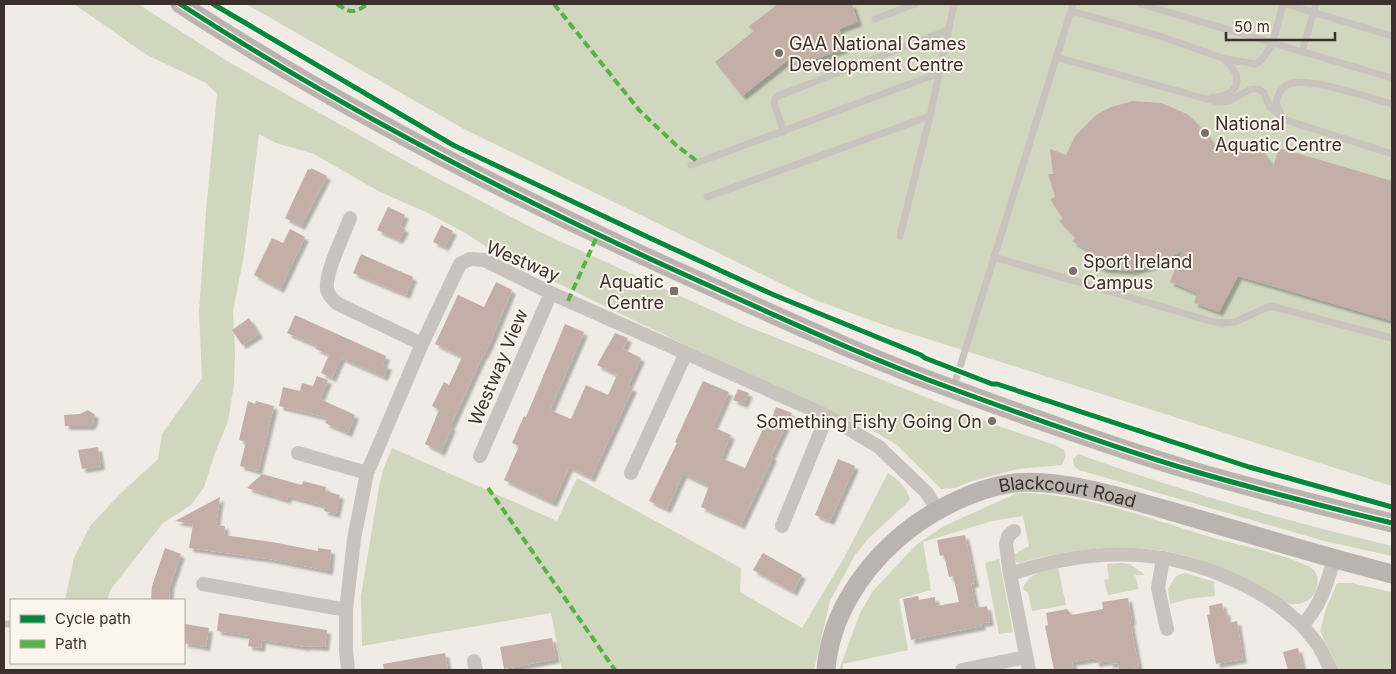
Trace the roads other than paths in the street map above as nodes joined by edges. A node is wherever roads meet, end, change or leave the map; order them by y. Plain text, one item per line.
1 (180, 4) edge
2 (916, 4) edge
3 (954, 4) edge
4 (1141, 4) edge
5 (1284, 4) edge
6 (1316, 4) edge
7 (1072, 7) edge
8 (1313, 13) junction
9 (875, 19) dead end
10 (948, 30) junction
11 (1392, 36) edge
12 (1272, 42) junction
13 (1302, 52) junction
14 (1056, 57) junction
15 (1225, 59) junction
16 (939, 73) junction
17 (1392, 78) edge
18 (1203, 98) junction
19 (1392, 104) edge
20 (930, 116) junction
21 (1286, 120) junction
22 (784, 132) junction
23 (1392, 154) edge
24 (690, 165) dead end
25 (707, 197) dead end
26 (350, 218) dead end
27 (900, 236) dead end
28 (994, 257) junction
29 (551, 293) junction
30 (1392, 338) edge
31 (422, 344) junction
32 (686, 353) junction
33 (952, 389) junction
34 (828, 416) junction
35 (298, 453) dead end
36 (480, 456) dead end
37 (367, 473) junction
38 (631, 473) dead end
39 (938, 510) junction
40 (1392, 523) edge
41 (782, 526) dead end
42 (1014, 531) dead end
43 (1164, 558) junction
44 (1334, 559) junction
45 (1010, 574) junction
46 (1392, 574) edge
47 (203, 584) dead end
48 (346, 610) junction
49 (1302, 625) junction
50 (1167, 630) dead end
51 (1028, 664) edge
52 (348, 670) edge
53 (826, 670) edge
54 (962, 670) edge
55 (1331, 670) edge

1 - 33 main road
2 - 9 lane
3 - 10 lane
4 - 12 lane
5 - 8 lane
5 - 12 lane
6 - 8 lane
7 - 14 lane
7 - 15 lane
8 - 11 lane
8 - 13 lane
10 - 16 lane
10 - 22 lane
12 - 13 lane
12 - 15 lane
13 - 17 lane
14 - 18 lane
14 - 28 lane
15 - 18 lane
16 - 20 lane
16 - 22 lane
18 - 21 lane
19 - 21 lane
20 - 25 lane
20 - 27 lane
21 - 23 lane
22 - 24 lane
26 - 31 street
28 - 30 lane
28 - 33 lane
29 - 31 street, Westway
29 - 32 street, Westway
29 - 36 street, Westway View
31 - 37 street, Westway
32 - 34 street, Westway
32 - 38 street
33 - 40 main road
34 - 39 street, Westway
34 - 41 street
35 - 37 street
37 - 48 street, Westway
39 - 44 main road, Blackcourt Road
39 - 53 main road, Blackcourt Road
42 - 45 street
43 - 45 street
43 - 49 street
43 - 50 street
44 - 46 main road, Blackcourt Road
44 - 49 street
45 - 51 street
47 - 48 street
48 - 52 street, Westway
49 - 55 street
51 - 54 street

